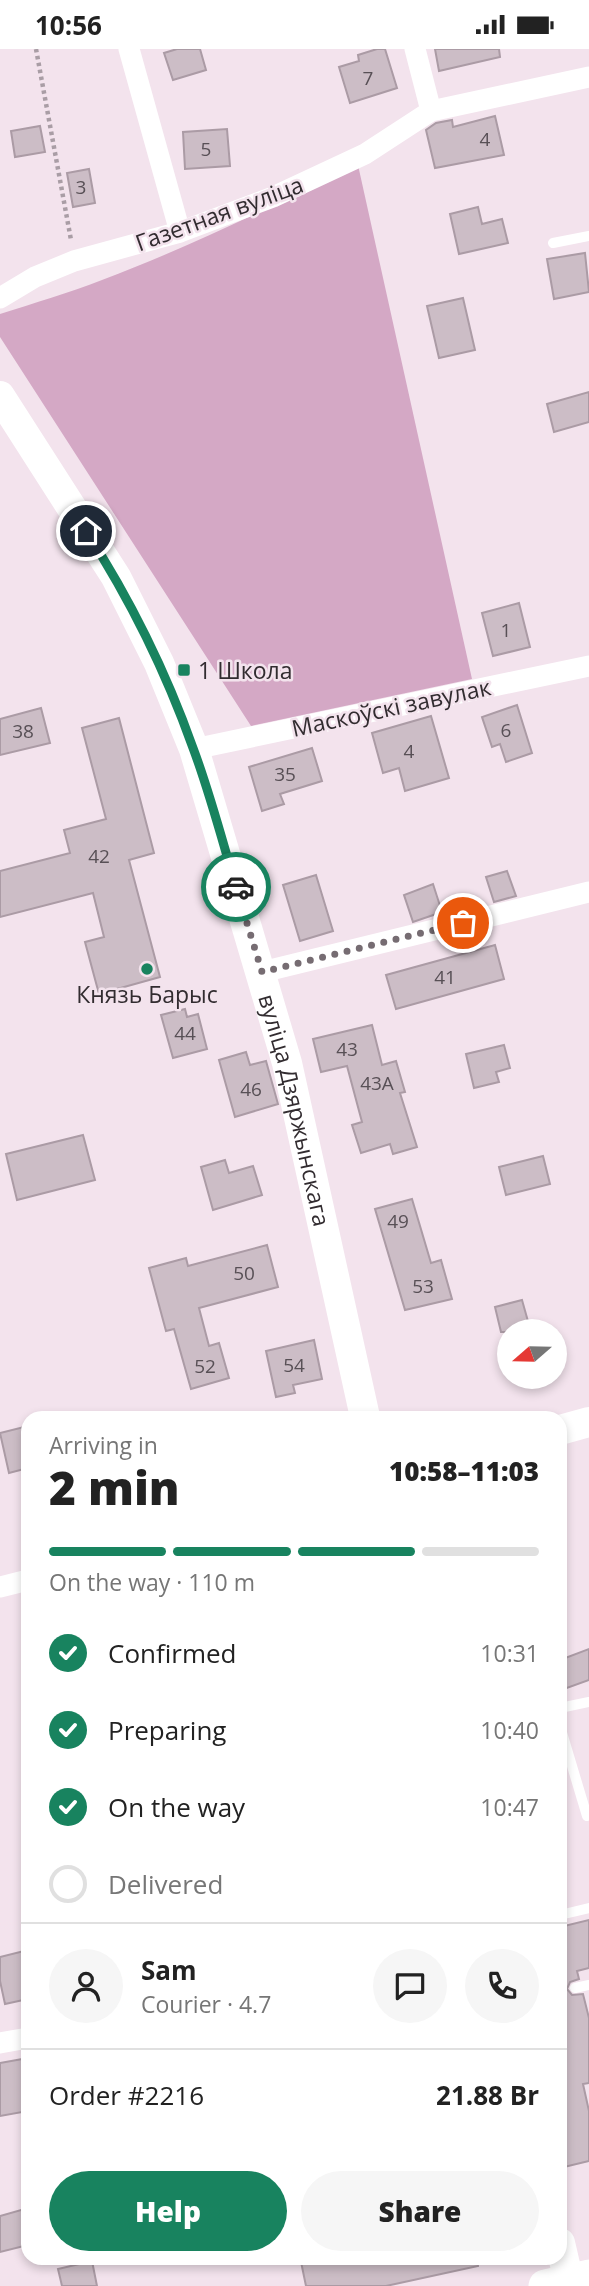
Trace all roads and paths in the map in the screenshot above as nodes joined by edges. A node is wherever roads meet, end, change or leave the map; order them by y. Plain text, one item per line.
1 (36, 49) edge
2 (129, 49) edge
3 (415, 49) edge
4 (589, 77) edge
5 (430, 111) junction
6 (180, 232) junction
7 (589, 236) edge
8 (553, 243) dead end
9 (74, 261) junction
10 (0, 298) edge
11 (0, 396) edge
12 (589, 666) edge
13 (194, 748) junction
14 (589, 892) edge
15 (262, 972) junction
16 (364, 1411) edge
17 (589, 1422) edge
18 (567, 1428) edge
19 (21, 1582) edge
20 (0, 1587) edge
21 (589, 1702) edge
22 (567, 1707) edge
23 (567, 1749) edge
24 (589, 1815) edge
25 (589, 1908) edge
26 (567, 1913) edge
27 (589, 1985) edge
28 (575, 1988) dead end
29 (21, 2039) edge
30 (0, 2043) edge

1 - 9 path
2 - 6 street
3 - 5 street
4 - 5 street, Газетная вуліца
5 - 6 street, Газетная вуліца
6 - 9 street, Газетная вуліца
7 - 8 lane
9 - 10 street, Газетная вуліца
11 - 13 street, вуліца Дзяржынскага
12 - 13 street, Маскоўскі завулак
13 - 15 street, вуліца Дзяржынскага
14 - 15 street
15 - 16 street, вуліца Дзяржынскага
17 - 18 street
19 - 20 street
21 - 22 lane
23 - 24 lane
25 - 26 lane
27 - 28 lane
29 - 30 street

